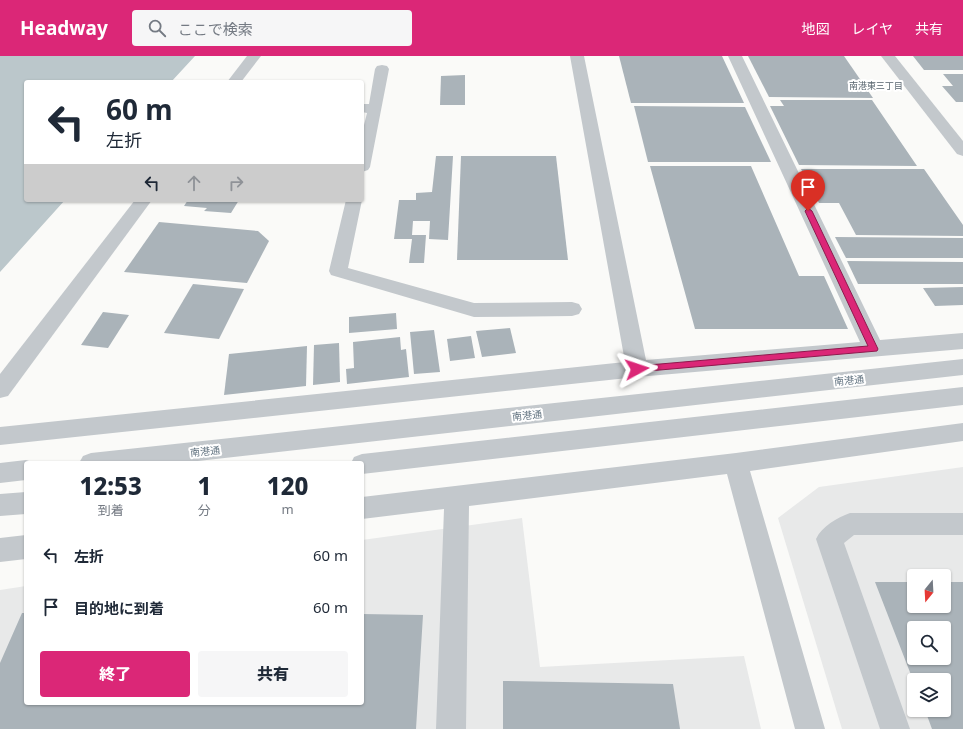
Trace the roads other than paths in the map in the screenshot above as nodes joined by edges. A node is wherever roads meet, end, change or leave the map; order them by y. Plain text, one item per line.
1 (254, 56) edge
2 (577, 56) edge
3 (735, 56) edge
4 (888, 56) edge
5 (382, 69) dead end
6 (236, 80) edge
7 (369, 108) edge
8 (364, 150) edge
9 (963, 151) edge
10 (142, 202) edge
11 (354, 202) edge
12 (572, 309) dead end
13 (963, 341) edge
14 (874, 349) junction
15 (963, 368) edge
16 (637, 369) junction
17 (0, 390) edge
18 (963, 396) edge
19 (963, 432) edge
20 (0, 436) edge
21 (109, 461) edge
22 (736, 463) junction
23 (364, 464) edge
24 (24, 470) edge
25 (0, 473) edge
26 (457, 497) junction
27 (24, 502) edge
28 (0, 506) edge
29 (364, 508) edge
30 (963, 524) edge
31 (24, 547) edge
32 (0, 550) edge
33 (451, 729) edge
34 (810, 729) edge
35 (895, 729) edge

1 - 6 street
2 - 16 street
3 - 14 street
4 - 9 street
5 - 7 street
7 - 8 street
10 - 17 street
11 - 12 street
13 - 14 street
14 - 16 street
15 - 21 street, 南港通
16 - 20 street
18 - 23 street
19 - 22 street
22 - 26 street
22 - 34 street
24 - 25 street
26 - 29 street
26 - 33 street
27 - 28 street
30 - 35 street
31 - 32 street

